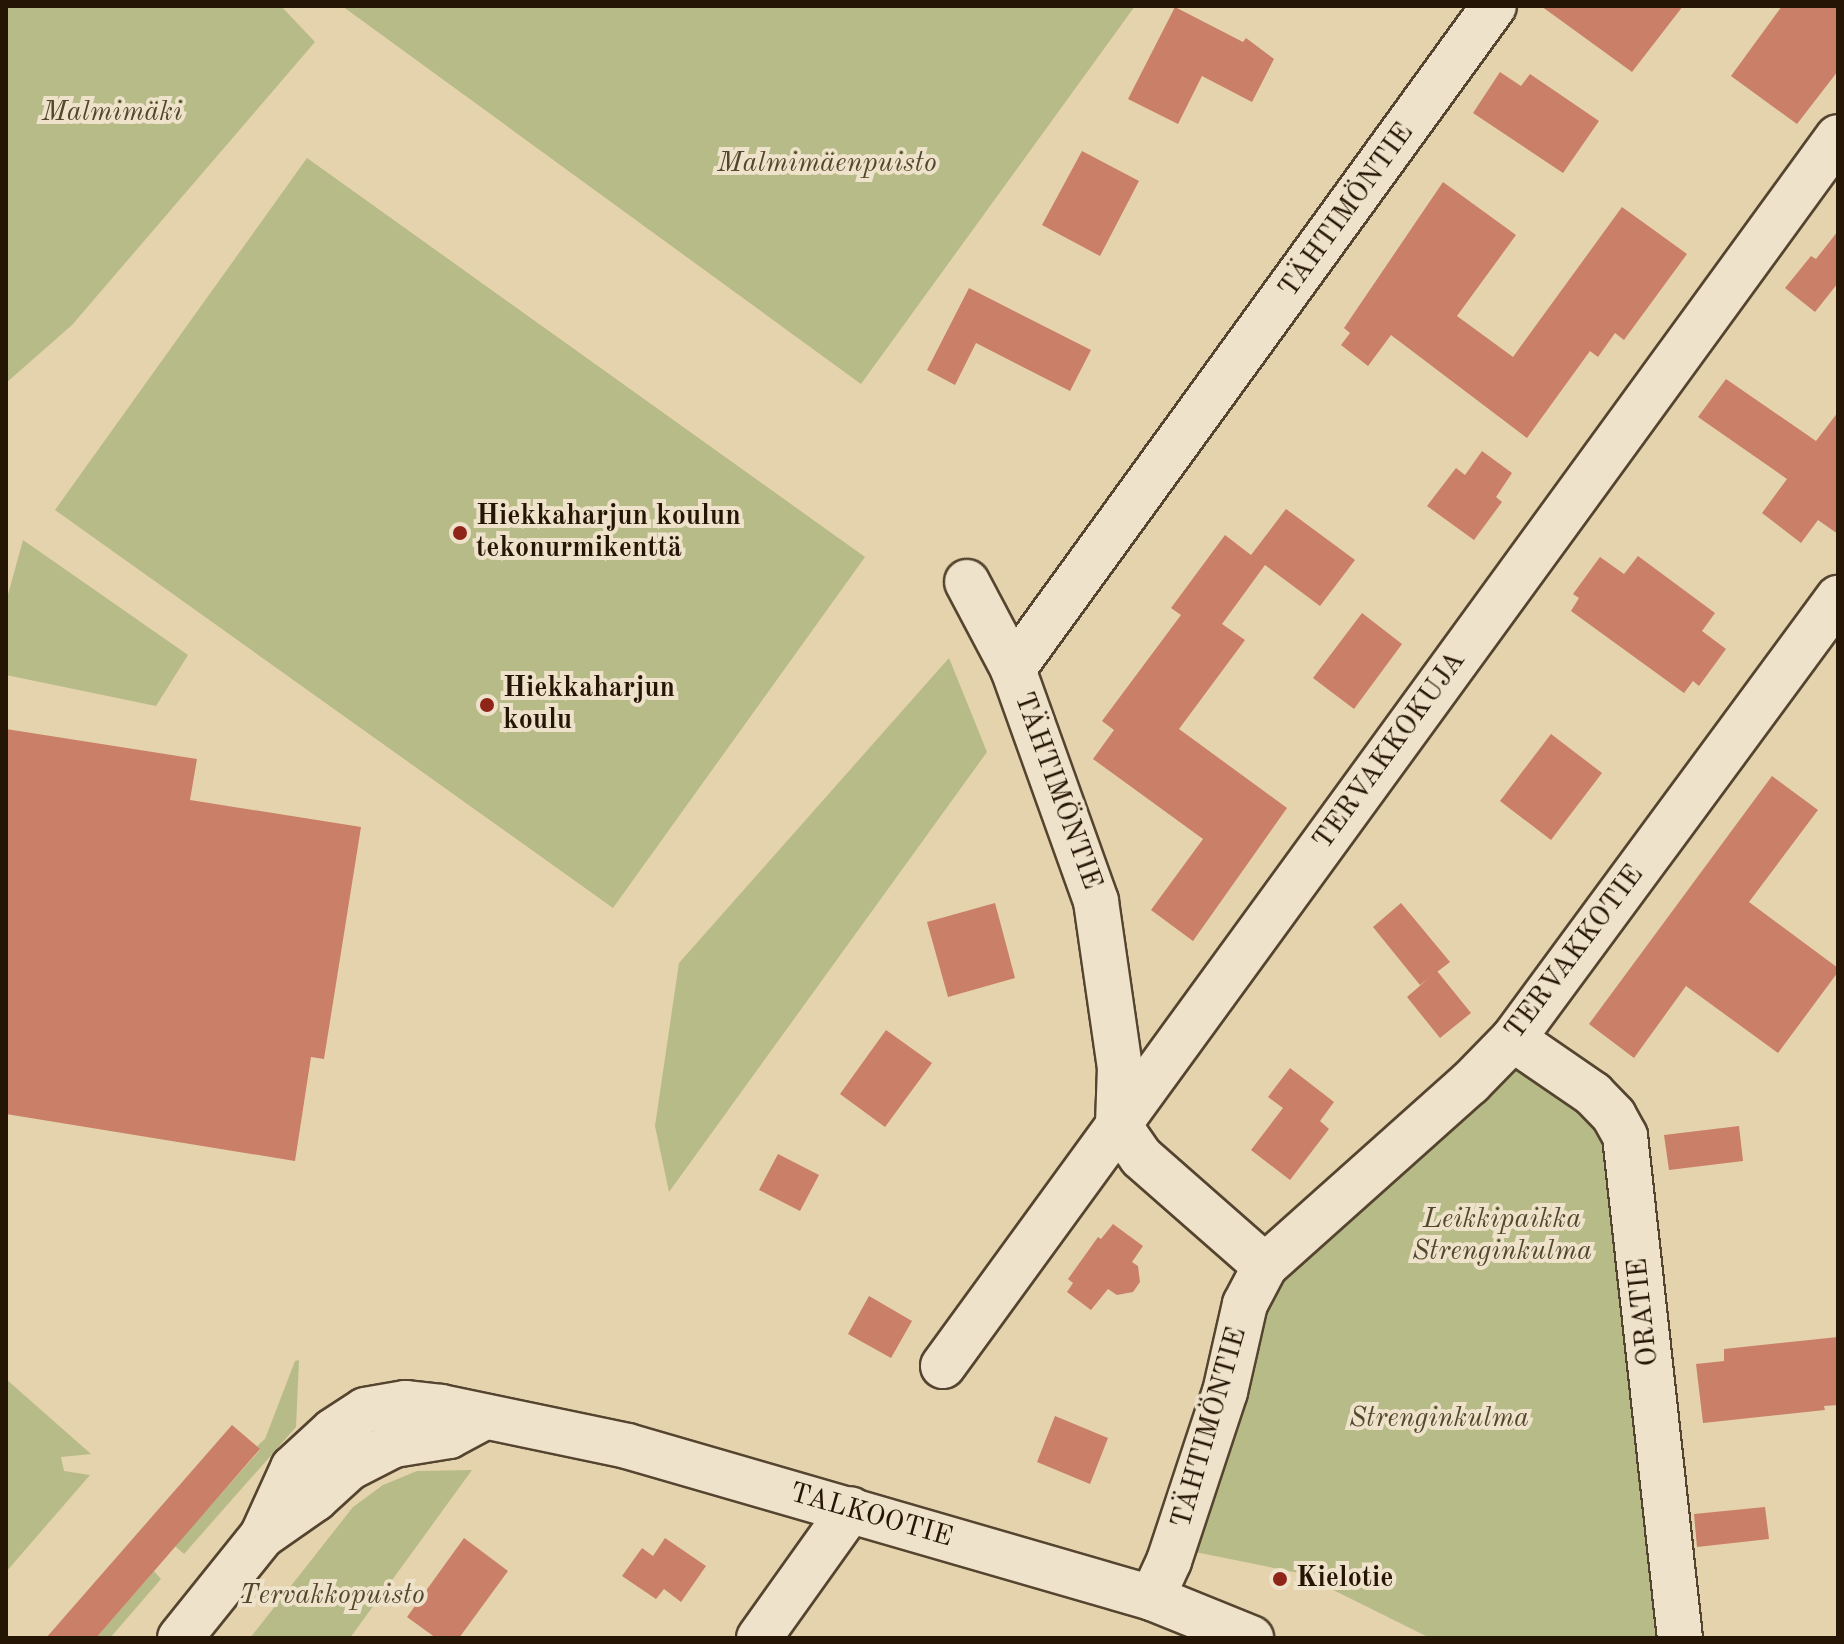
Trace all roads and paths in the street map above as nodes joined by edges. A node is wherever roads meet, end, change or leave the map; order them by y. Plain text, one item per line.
1 (1494, 6) edge
2 (1838, 137) edge
3 (967, 582) dead end
4 (1838, 598) edge
5 (1013, 669) junction
6 (1513, 1039) junction
7 (1118, 1124) junction
8 (1265, 1266) junction
9 (943, 1366) dead end
10 (851, 1509) junction
11 (1152, 1598) junction
12 (180, 1638) edge
13 (759, 1638) edge
14 (1251, 1638) edge
15 (1680, 1638) edge

1 - 5 street, TÄHTIMÖNTIE
2 - 7 street, TERVAKKOKUJA
3 - 5 street
4 - 6 street, TERVAKKOTIE
5 - 7 street, TÄHTIMÖNTIE
6 - 8 street, TERVAKKOTIE
6 - 15 street, ORATIE
7 - 8 street
7 - 9 street, TERVAKKOKUJA
8 - 11 street, TÄHTIMÖNTIE
10 - 11 street, TALKOOTIE
10 - 12 street, TALKOOTIE
10 - 13 street
11 - 14 street, TALKOOTIE

